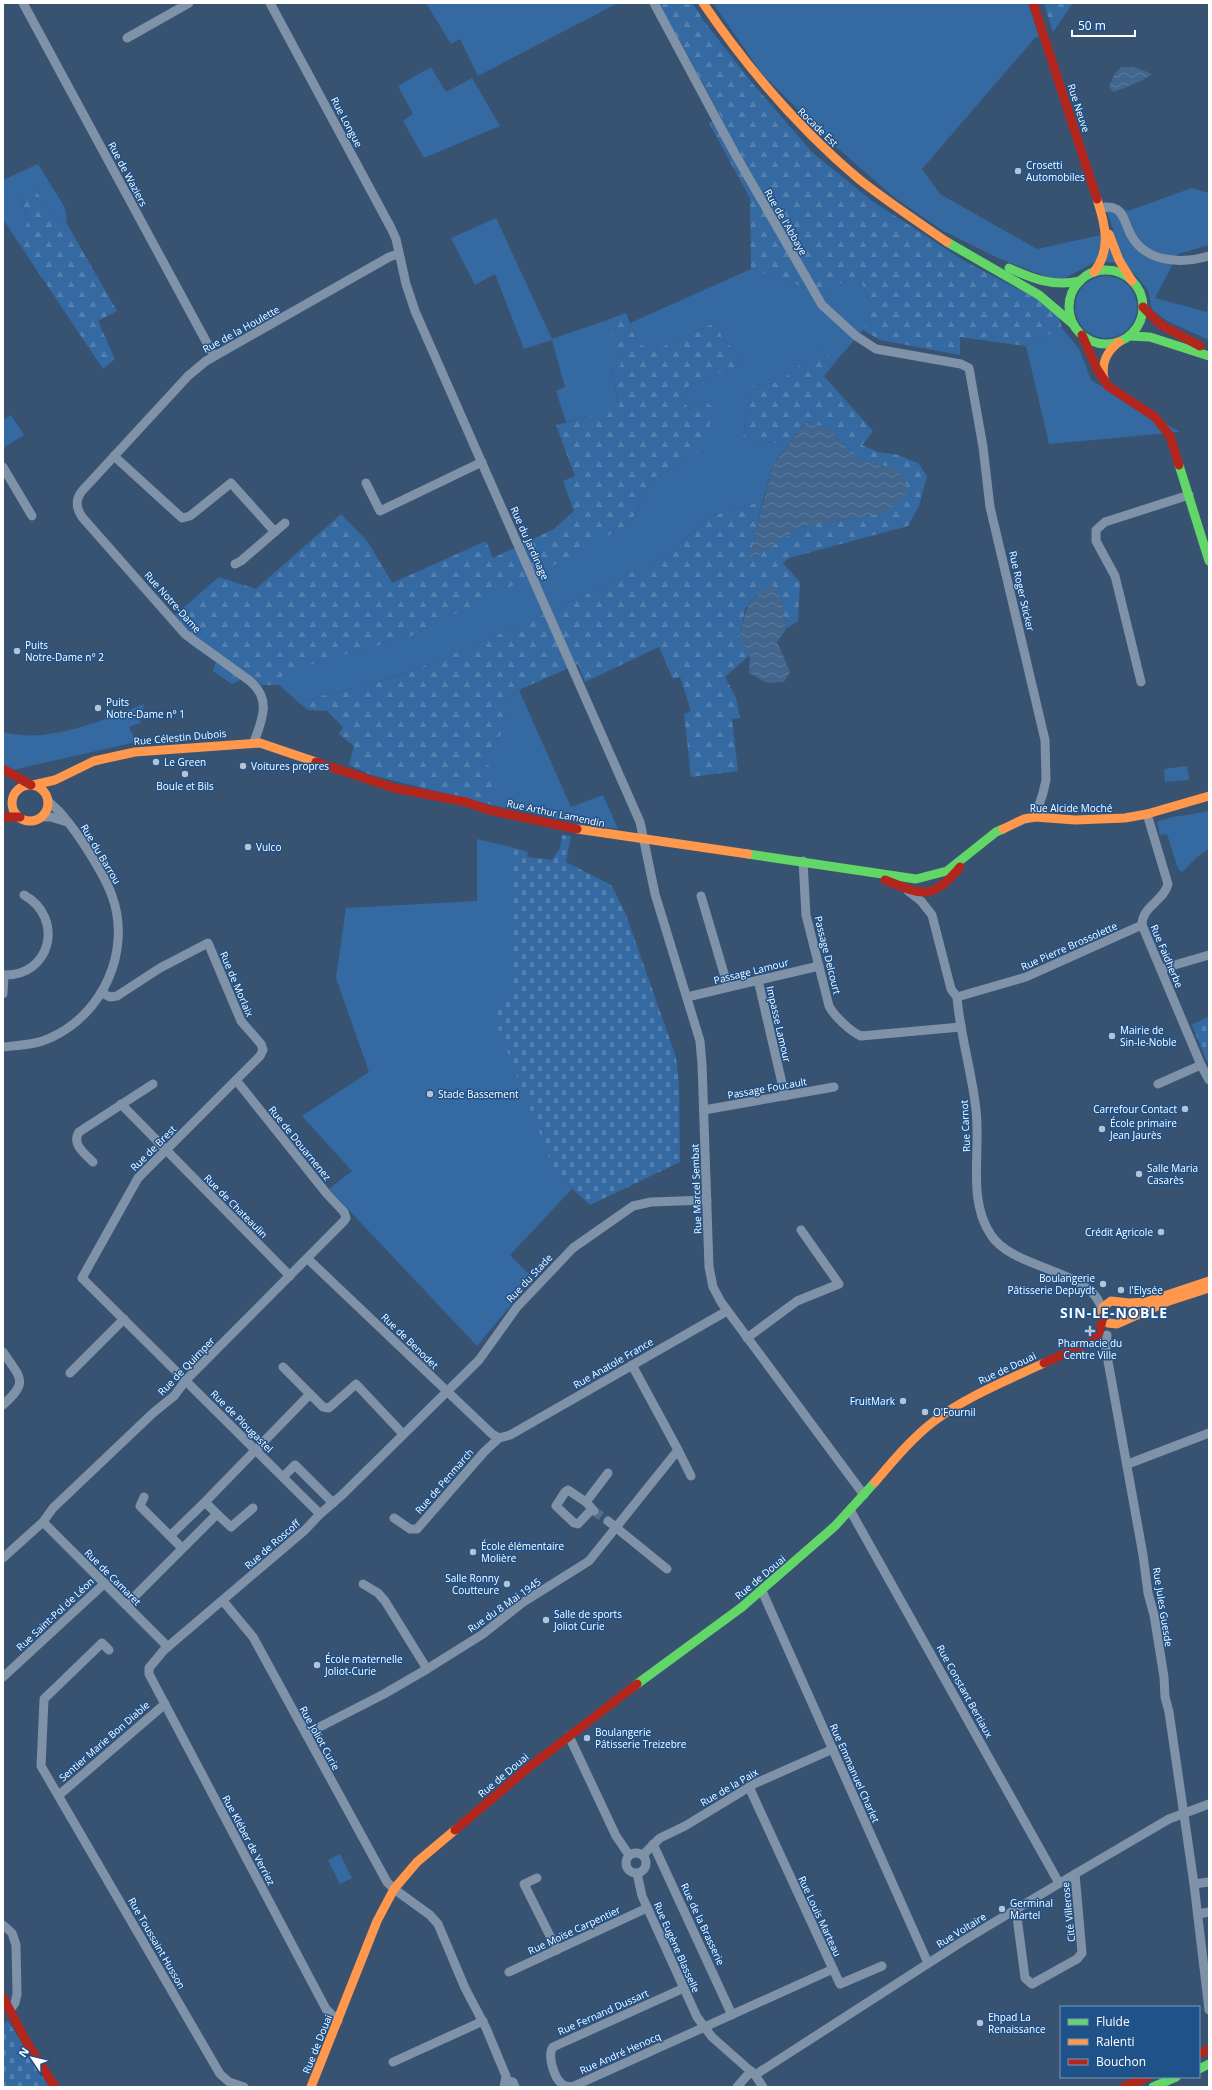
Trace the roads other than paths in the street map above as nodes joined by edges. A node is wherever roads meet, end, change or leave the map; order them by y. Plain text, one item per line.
1 (23, 3) edge
2 (190, 3) edge
3 (270, 3) edge
4 (654, 3) edge
5 (703, 3) edge
6 (1033, 3) edge
7 (127, 38) dead end
8 (1101, 208) junction
9 (1104, 219) junction
10 (945, 239) junction
11 (398, 254) junction
12 (1209, 256) edge
13 (1094, 272) junction
14 (1080, 281) junction
15 (1132, 281) junction
16 (1143, 307) junction
17 (1073, 324) junction
18 (1082, 335) junction
19 (1129, 336) junction
20 (1119, 342) junction
21 (1209, 350) edge
22 (214, 356) junction
23 (1209, 356) edge
24 (969, 368) joint
25 (1105, 382) junction
26 (114, 456) junction
27 (482, 462) junction
28 (3, 466) edge
29 (366, 483) dead end
30 (1189, 495) junction
31 (78, 510) joint
32 (32, 516) dead end
33 (285, 523) dead end
34 (275, 532) junction
35 (1209, 561) edge
36 (235, 564) dead end
37 (1141, 682) dead end
38 (254, 742) junction
39 (108, 758) junction
40 (3, 769) edge
41 (3, 774) edge
42 (32, 785) junction
43 (1209, 796) edge
44 (14, 797) junction
45 (48, 799) junction
46 (3, 807) edge
47 (1147, 814) junction
48 (3, 817) edge
49 (42, 817) junction
50 (20, 818) junction
51 (1034, 818) junction
52 (68, 822) junction
53 (644, 840) junction
54 (967, 857) junction
55 (803, 861) junction
56 (947, 871) junction
57 (862, 872) junction
58 (906, 889) junction
59 (932, 892) junction
60 (24, 895) dead end
61 (701, 896) dead end
62 (932, 915) junction
63 (1142, 925) junction
64 (1209, 955) edge
65 (819, 966) junction
66 (1161, 969) junction
67 (3, 975) edge
68 (758, 980) junction
69 (728, 987) junction
70 (102, 993) junction
71 (3, 994) edge
72 (687, 997) junction
73 (957, 997) junction
74 (961, 1027) junction
75 (3, 1047) edge
76 (263, 1050) joint
77 (1201, 1065) junction
78 (236, 1080) junction
79 (1209, 1080) edge
80 (153, 1084) dead end
81 (1158, 1084) dead end
82 (834, 1087) dead end
83 (785, 1096) junction
84 (121, 1104) junction
85 (704, 1110) junction
86 (166, 1150) junction
87 (93, 1162) dead end
88 (707, 1200) junction
89 (346, 1218) joint
90 (801, 1230) dead end
91 (308, 1258) junction
92 (290, 1276) junction
93 (82, 1278) joint
94 (1209, 1281) edge
95 (1209, 1288) edge
96 (1119, 1301) junction
97 (727, 1311) junction
98 (1102, 1314) junction
99 (124, 1319) junction
100 (1119, 1323) junction
101 (1107, 1335) junction
102 (747, 1338) junction
103 (1086, 1344) junction
104 (3, 1352) edge
105 (632, 1365) junction
106 (283, 1367) dead end
107 (70, 1373) dead end
108 (186, 1380) junction
109 (447, 1391) junction
110 (310, 1394) junction
111 (3, 1405) edge
112 (1209, 1433) edge
113 (403, 1434) junction
114 (510, 1435) joint
115 (499, 1438) junction
116 (255, 1449) junction
117 (678, 1450) junction
118 (1128, 1464) junction
119 (608, 1473) dead end
120 (691, 1476) dead end
121 (283, 1477) junction
122 (864, 1495) junction
123 (144, 1497) dead end
124 (205, 1502) junction
125 (333, 1503) junction
126 (591, 1507) dead end
127 (252, 1508) dead end
128 (850, 1510) junction
129 (217, 1514) junction
130 (320, 1514) junction
131 (394, 1518) dead end
132 (608, 1521) tunnel mouth
133 (43, 1522) junction
134 (616, 1528) junction
135 (170, 1536) junction
136 (182, 1548) junction
137 (3, 1558) edge
138 (667, 1569) dead end
139 (105, 1583) junction
140 (363, 1584) dead end
141 (762, 1590) junction
142 (223, 1601) junction
143 (126, 1605) junction
144 (168, 1647) junction
145 (109, 1650) dead end
146 (150, 1665) joint
147 (427, 1669) junction
148 (3, 1677) edge
149 (165, 1704) junction
150 (306, 1734) junction
151 (569, 1736) junction
152 (832, 1749) junction
153 (748, 1788) junction
154 (59, 1797) junction
155 (1209, 1804) edge
156 (1184, 1813) junction
157 (653, 1844) junction
158 (642, 1854) junction
159 (629, 1855) junction
160 (637, 1873) junction
161 (1074, 1874) junction
162 (537, 1878) dead end
163 (1209, 1882) edge
164 (1059, 1883) junction
165 (1194, 1884) junction
166 (397, 1891) junction
167 (647, 1908) junction
168 (1016, 1909) junction
169 (1209, 1912) edge
170 (1198, 1914) junction
171 (3, 1925) edge
172 (556, 1950) junction
173 (928, 1964) junction
174 (882, 1966) dead end
175 (833, 1969) junction
176 (509, 1972) dead end
177 (684, 1988) junction
178 (3, 1997) edge
179 (10, 2010) junction
180 (1209, 2010) edge
181 (732, 2015) junction
182 (338, 2021) junction
183 (483, 2021) junction
184 (704, 2028) junction
185 (1209, 2049) edge
186 (1200, 2054) edge
187 (393, 2062) dead end
188 (1209, 2064) edge
189 (554, 2068) joint
190 (1200, 2068) edge
191 (753, 2073) junction
192 (1145, 2078) edge
193 (1174, 2078) edge
194 (505, 2083) edge
195 (55, 2087) edge
196 (244, 2087) edge
197 (311, 2087) edge
198 (516, 2087) edge
199 (737, 2087) edge
200 (762, 2087) edge
201 (1124, 2087) edge
202 (1153, 2087) edge

1 - 22 street, Rue de Waziers
2 - 7 street
3 - 11 street, Rue Longue
4 - 24 street, Rue de l'Abbaye
5 - 10 street, Rocade Est
6 - 8 street, Rue Neuve
8 - 9 street, Rue Neuve
8 - 12 street
9 - 13 street, Rue Neuve
9 - 15 street, Rue Neuve
10 - 14 street
10 - 17 street
11 - 22 street, Rue de la Houlette
11 - 27 street, Rue du Jardinage
13 - 14 street
13 - 15 street
14 - 17 street
15 - 16 street
16 - 19 street
16 - 21 street
17 - 18 street
18 - 20 street
18 - 25 street
19 - 20 street
19 - 23 street
20 - 25 street
22 - 26 street, Rue de la Houlette
24 - 51 street, Rue Roger Sticker
25 - 30 street
26 - 31 street, Rue de la Houlette
26 - 34 street
27 - 29 street
27 - 53 street, Rue du Jardinage
28 - 32 street
30 - 35 street
30 - 37 street
31 - 38 street, Rue Notre-Dame
33 - 34 street
34 - 36 street
38 - 39 street, Rue Célestin Dubois
38 - 53 street, Rue Arthur Lamendin
39 - 42 street, Rue Célestin Dubois
39 - 45 street, Rue Célestin Dubois
40 - 42 street
41 - 44 street
42 - 44 street
42 - 45 street
43 - 47 street, Rue Alcide Moché
44 - 46 street
44 - 50 street
45 - 49 street
45 - 52 street, Rue du Barrou
47 - 51 street, Rue Alcide Moché
47 - 63 street, Rue Faidherbe
48 - 50 street
49 - 50 street
49 - 52 street, Rue du Barrou
51 - 54 street, Rue Alcide Moché
52 - 70 street, Rue du Barrou
53 - 55 street, Rue Arthur Lamendin
53 - 72 street, Rue Marcel Sembat
54 - 56 street
54 - 59 street
55 - 57 street, Rue Arthur Lamendin
55 - 65 street, Passage Delcourt
56 - 57 street
56 - 59 street
57 - 58 street
58 - 59 street
58 - 62 street, Rue Carnot
59 - 62 street
60 - 67 street
61 - 69 street
62 - 73 street, Rue Carnot
63 - 66 street, Rue Faidherbe
63 - 73 street, Rue Pierre Brossolette
64 - 66 street
65 - 68 street, Passage Lamour
65 - 74 street, Passage Delcourt
66 - 77 street, Rue Faidherbe
67 - 71 street
68 - 69 street, Passage Lamour
68 - 83 street, Impasse Lamour
69 - 72 street, Passage Lamour
70 - 75 street, Rue du Barrou
70 - 76 street, Rue de Morlaix
72 - 85 street, Rue Marcel Sembat
73 - 74 street, Rue Carnot
74 - 98 street, Rue Carnot
76 - 78 street, Rue de Brest
77 - 79 street, Rue Faidherbe
77 - 81 street
78 - 86 street, Rue de Brest
78 - 89 street, Rue de Douarnenez
80 - 84 street
82 - 83 street, Passage Foucault
83 - 85 street, Passage Foucault
84 - 86 street, Rue de Chateaulin
84 - 87 street
85 - 88 street, Rue Marcel Sembat
86 - 92 street, Rue de Chateaulin
86 - 93 street, Rue de Brest
88 - 97 street, Rue Marcel Sembat
88 - 109 street, Rue du Stade
89 - 91 street, Rue de Quimper
90 - 102 street
91 - 92 street, Rue de Quimper
91 - 109 street, Rue de Benodet
92 - 108 street, Rue de Quimper
93 - 99 street, Rue de Plougastel
94 - 96 street
95 - 100 street
96 - 98 street
96 - 100 street
97 - 102 street, Rue Marcel Sembat
97 - 105 street, Rue Anatole France
98 - 100 street
98 - 103 street, Rue de Douai
99 - 107 street
99 - 108 street, Rue de Plougastel
100 - 101 street, Rue de Douai
101 - 103 street, Rue de Douai
101 - 118 street, Rue Jules Guesde
102 - 122 street, Rue Marcel Sembat
103 - 122 street, Rue de Douai
104 - 111 street
105 - 114 street, Rue Anatole France
105 - 117 street
106 - 110 street
108 - 116 street, Rue de Plougastel
108 - 133 street, Rue de Quimper
109 - 113 street, Rue du Stade
109 - 115 street, Rue de Benodet
110 - 113 street
110 - 116 street
112 - 118 street
113 - 125 street, Rue de Roscoff
114 - 115 street, Rue de Penmarch
115 - 131 street, Rue de Penmarch
116 - 121 street, Rue de Plougastel
116 - 124 street
117 - 120 street
117 - 134 street, Rue du 8 Mai 1945
118 - 156 street, Rue Jules Guesde
119 - 126 street
121 - 125 street
121 - 130 street, Rue de Plougastel
122 - 128 street, Rue de Douai
123 - 135 street
124 - 129 street
124 - 135 street
125 - 130 street, Rue de Roscoff
127 - 129 street
128 - 141 street, Rue de Douai
128 - 164 street, Rue Constant Bertiaux
129 - 136 street
130 - 142 street, Rue de Roscoff
132 - 134 street
133 - 137 street, Rue de Quimper
133 - 139 street, Rue de Camaret
134 - 138 street
134 - 147 street, Rue du 8 Mai 1945
135 - 136 street
136 - 143 street
139 - 143 street, Rue de Camaret
139 - 148 street, Rue Saint-Pol de Léon
140 - 147 street
141 - 151 street, Rue de Douai
141 - 152 street, Rue Emmanuel Charlet
142 - 144 street, Rue de Roscoff
142 - 150 street, Rue Joliot Curie
143 - 144 street, Rue de Camaret
144 - 146 street, Rue de Roscoff
145 - 154 street, Rue Toussaint Husson
146 - 149 street, Rue Kléber de Verriez
147 - 150 street, Rue du 8 Mai 1945
149 - 154 street, Sentier Marie Bon Diable
149 - 182 street, Rue Kléber de Verriez
150 - 166 street, Rue Joliot Curie
151 - 159 street
151 - 166 street, Rue de Douai
152 - 153 street, Rue de la Paix
152 - 173 street, Rue Emmanuel Charlet
153 - 157 street, Rue de la Paix
153 - 175 street, Rue Louis Marteau
154 - 196 street, Rue Toussaint Husson
155 - 156 street, Rue Voltaire
156 - 161 street, Rue Voltaire
156 - 165 street, Rue Jules Guesde
157 - 158 street, Rue de la Paix
157 - 181 street, Rue de la Brasserie
158 - 159 street
158 - 160 street
159 - 160 street
160 - 167 street, Rue Eugène Blasselle
161 - 164 street, Rue Voltaire
161 - 168 street, Cité Villerose
162 - 172 street
163 - 165 street
164 - 168 street, Rue Voltaire
165 - 170 street, Rue Jules Guesde
166 - 182 street, Rue de Douai
166 - 183 street, Rue Joliot Curie
167 - 172 street, Rue Moïse Carpentier
167 - 177 street, Rue Eugène Blasselle
168 - 173 street, Rue Voltaire
169 - 170 street
170 - 180 street, Rue Jules Guesde
171 - 179 street
172 - 176 street, Rue Moïse Carpentier
173 - 191 street, Rue Voltaire
174 - 175 street
175 - 181 street, Rue Louis Marteau
177 - 184 street, Rue Eugène Blasselle
177 - 189 street, Rue Fernand Dussart
178 - 179 street
179 - 195 street
181 - 184 street, Rue Louis Marteau
182 - 197 street, Rue de Douai
183 - 187 street
183 - 194 street, Rue Joliot Curie
184 - 189 street, Rue André Henocq
184 - 191 street, Rue Eugène Blasselle
185 - 186 street
188 - 190 street
191 - 199 street, Rue Voltaire
191 - 200 street, Rue Eugène Blasselle
192 - 201 street
193 - 202 street
194 - 198 street

